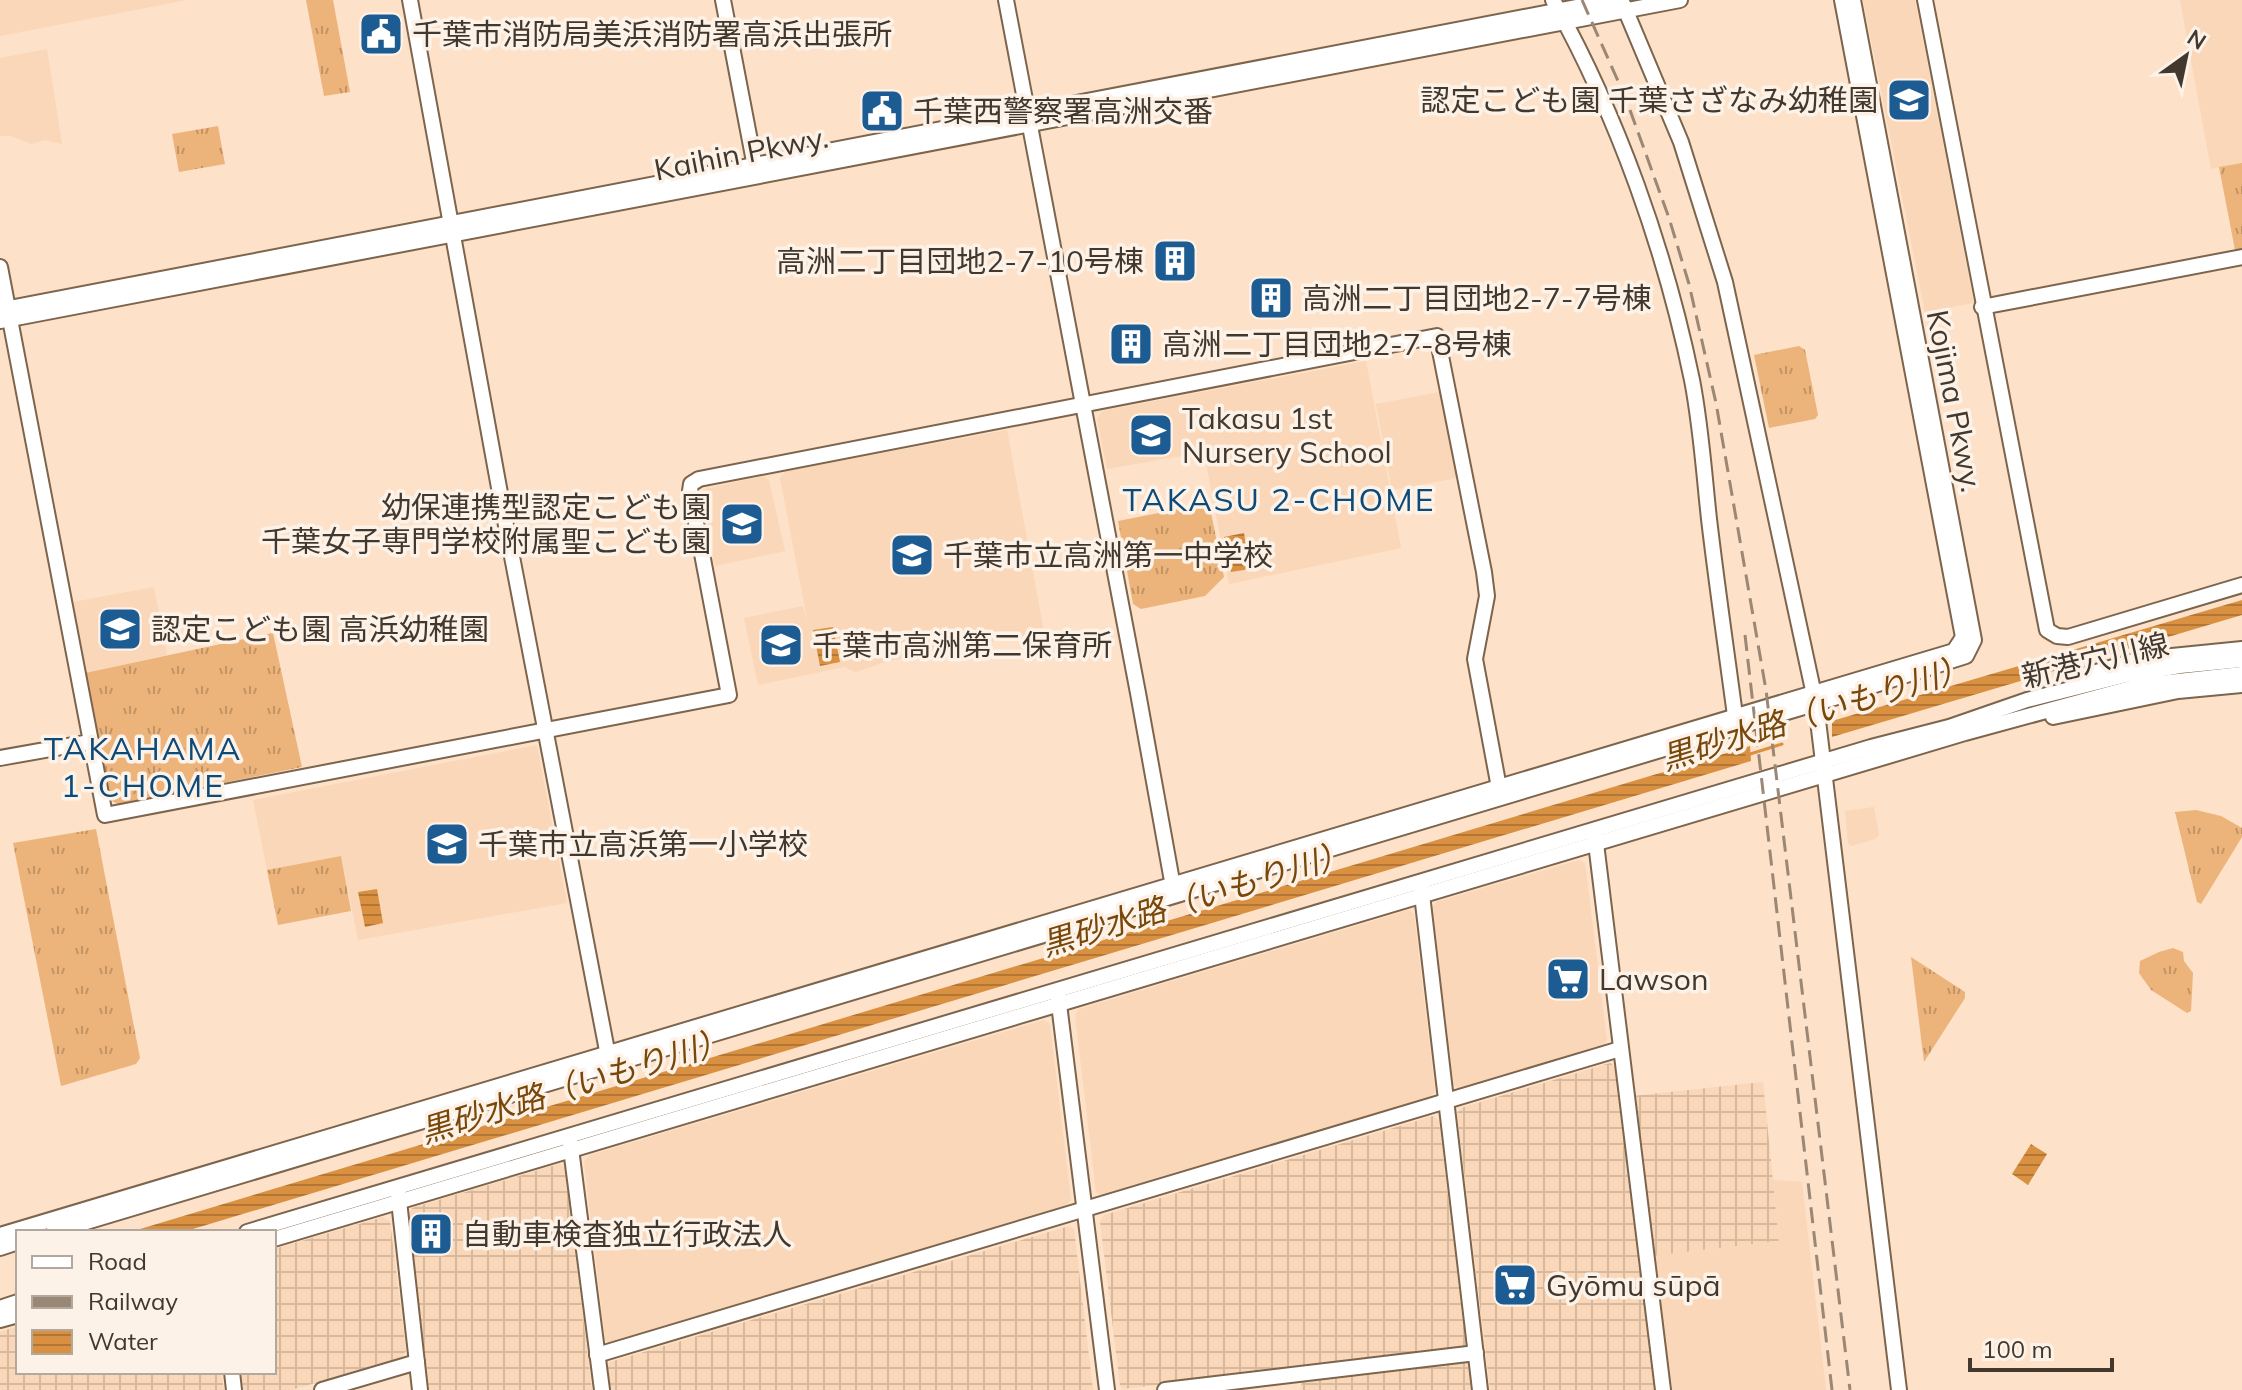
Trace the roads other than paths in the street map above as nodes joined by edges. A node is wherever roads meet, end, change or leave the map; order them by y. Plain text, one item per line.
1 (410, 0) edge
2 (723, 0) edge
3 (1006, 0) edge
4 (1613, 0) edge
5 (1680, 0) edge
6 (1842, 0) edge
7 (1853, 0) edge
8 (1925, 0) edge
9 (1624, 6) edge
10 (1558, 10) edge
11 (1028, 117) junction
12 (756, 171) junction
13 (451, 229) junction
14 (2242, 257) edge
15 (0, 267) edge
16 (1982, 307) junction
17 (4, 315) edge
18 (1082, 405) junction
19 (2242, 585) edge
20 (2242, 649) edge
21 (2242, 660) edge
22 (2242, 674) edge
23 (2242, 685) edge
24 (1815, 698) junction
25 (1736, 722) junction
26 (1949, 727) junction
27 (546, 729) junction
28 (1965, 733) junction
29 (90, 742) junction
30 (0, 758) edge
31 (1824, 768) junction
32 (1499, 792) junction
33 (1595, 837) junction
34 (1421, 889) junction
35 (1173, 890) junction
36 (1059, 997) junction
37 (1620, 1049) junction
38 (609, 1059) junction
39 (1446, 1102) junction
40 (571, 1143) junction
41 (399, 1194) junction
42 (1085, 1210) junction
43 (17, 1230) edge
44 (59, 1230) edge
45 (255, 1230) edge
46 (276, 1238) edge
47 (1476, 1353) junction
48 (597, 1355) junction
49 (417, 1362) junction
50 (322, 1390) edge
51 (420, 1390) edge
52 (602, 1390) edge
53 (1107, 1390) edge
54 (1165, 1390) edge
55 (1480, 1390) edge
56 (1663, 1390) edge
57 (1899, 1390) edge

1 - 13 street
2 - 12 street
3 - 11 street
4 - 10 street, Kaihin Pkwy.
5 - 9 street, Kaihin Pkwy.
6 - 24 street, Kojima Pkwy.
7 - 24 street, Kojima Pkwy.
8 - 16 street
9 - 10 street, Kaihin Pkwy.
9 - 24 street
10 - 11 street, Kaihin Pkwy.
10 - 25 street
11 - 12 street, Kaihin Pkwy.
11 - 18 street
12 - 13 street, Kaihin Pkwy.
13 - 17 street, Kaihin Pkwy.
13 - 27 street
14 - 16 street
15 - 17 street
16 - 19 street
17 - 29 street
18 - 27 street
18 - 32 street
18 - 35 street
20 - 26 street
21 - 26 street, 新港穴川線
22 - 28 street, 新港穴川線
23 - 28 street
24 - 25 street
24 - 31 street
25 - 32 street
26 - 31 street, 新港穴川線
27 - 29 street
27 - 38 street
28 - 31 street, 新港穴川線
29 - 30 street
31 - 33 street
31 - 57 street
32 - 35 street
33 - 34 street
33 - 37 street
34 - 36 street
34 - 39 street
35 - 38 street
36 - 40 street
36 - 42 street
37 - 39 street
37 - 56 street
38 - 43 street
38 - 44 street
39 - 42 street
39 - 47 street
40 - 41 street
40 - 48 street
41 - 45 street
41 - 46 street
41 - 49 street
42 - 48 street
42 - 53 street
47 - 54 street
47 - 55 street
48 - 52 street
49 - 50 street
49 - 51 street

